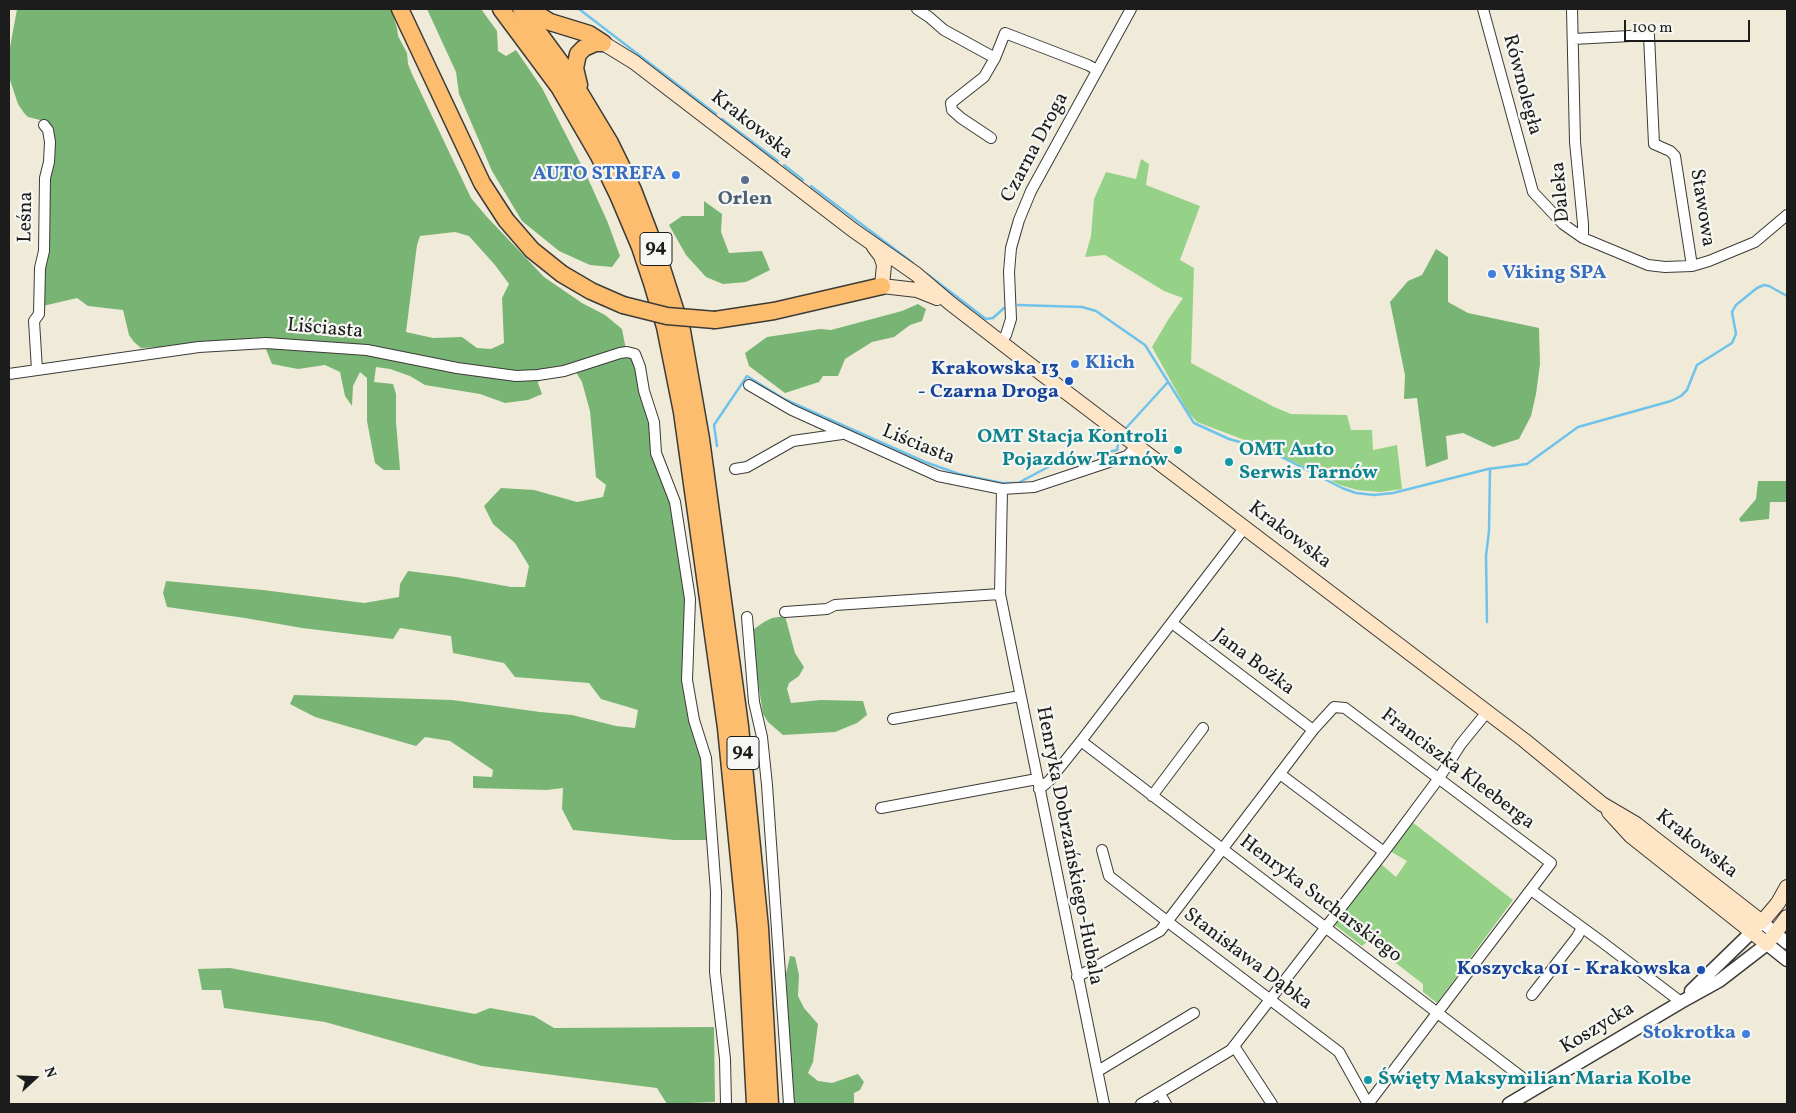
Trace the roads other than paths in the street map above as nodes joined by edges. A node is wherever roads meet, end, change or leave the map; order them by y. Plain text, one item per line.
1 (400, 9) edge
2 (529, 9) edge
3 (917, 9) edge
4 (1131, 9) edge
5 (1482, 9) edge
6 (1572, 9) edge
7 (507, 10) edge
8 (1573, 39) junction
9 (603, 42) junction
10 (995, 58) junction
11 (1097, 70) junction
12 (588, 105) junction
13 (44, 125) dead end
14 (990, 138) dead end
15 (1787, 215) edge
16 (1582, 238) junction
17 (878, 248) junction
18 (1692, 266) junction
19 (882, 286) junction
20 (928, 286) junction
21 (950, 303) junction
22 (1000, 341) junction
23 (37, 370) junction
24 (9, 374) edge
25 (749, 385) dead end
26 (843, 433) junction
27 (1137, 446) junction
28 (735, 469) dead end
29 (1002, 490) junction
30 (1244, 527) junction
31 (1000, 594) junction
32 (785, 612) dead end
33 (747, 617) dead end
34 (1172, 622) junction
35 (1020, 696) junction
36 (1486, 712) junction
37 (894, 720) dead end
38 (1203, 728) dead end
39 (1313, 730) junction
40 (1082, 741) junction
41 (1280, 774) junction
42 (1439, 778) junction
43 (1038, 784) junction
44 (1152, 796) junction
45 (881, 808) dead end
46 (1223, 848) junction
47 (1102, 850) dead end
48 (1384, 852) junction
49 (1787, 887) edge
50 (1531, 890) junction
51 (1787, 917) edge
52 (1168, 922) junction
53 (1325, 926) junction
54 (1758, 927) junction
55 (1582, 928) junction
56 (1771, 939) junction
57 (1787, 943) edge
58 (1787, 960) edge
59 (1077, 977) junction
60 (1532, 995) dead end
61 (1272, 999) junction
62 (1680, 1002) junction
63 (1438, 1012) junction
64 (1194, 1013) dead end
65 (1234, 1046) junction
66 (1098, 1071) junction
67 (1536, 1088) junction
68 (1160, 1094) junction
69 (726, 1104) edge
70 (755, 1104) edge
71 (770, 1104) edge
72 (789, 1104) edge
73 (1104, 1104) edge
74 (1141, 1104) edge
75 (1166, 1104) edge
76 (1272, 1104) edge
77 (1368, 1104) edge
78 (1509, 1104) edge

1 - 19 main road, bridge
2 - 9 main road
3 - 10 street
4 - 11 street, Czarna Droga
5 - 16 street, Równoległa
6 - 8 street, Daleka
7 - 12 main road, 94
7 - 70 main road, 94
8 - 16 street, Daleka
8 - 18 street, Stawowa
9 - 12 main road
9 - 17 main road, Krakowska
10 - 11 street
10 - 14 street
11 - 22 street, Czarna Droga
12 - 71 main road, 94
13 - 23 street, Leśna
15 - 18 street, Daleka
16 - 18 street, Daleka
17 - 19 main road
17 - 20 main road, Krakowska
19 - 20 main road, Krakowska
19 - 21 main road, Krakowska
20 - 21 main road, Krakowska
21 - 22 main road, Krakowska
22 - 27 main road, Krakowska
23 - 24 street, Liściasta
23 - 69 street, Liściasta
25 - 26 street, Liściasta
26 - 28 street
26 - 29 street, Liściasta
27 - 29 street, Liściasta
27 - 30 main road, Krakowska
29 - 31 street, Henryka Dobrzańskiego-Hubala
30 - 34 street
30 - 36 main road, Krakowska
31 - 32 street
31 - 35 street, Henryka Dobrzańskiego-Hubala
33 - 72 street
34 - 39 street, Jana Bożka
34 - 40 street
35 - 37 street
35 - 43 street, Henryka Dobrzańskiego-Hubala
36 - 42 street
36 - 54 main road, Krakowska
38 - 44 street
39 - 41 street, Franciszka Kleeberga
39 - 42 street, Franciszka Kleeberga
40 - 43 street
40 - 44 street, Henryka Sucharskiego
41 - 46 street, Franciszka Kleeberga
41 - 48 street
42 - 48 street
42 - 50 street, Franciszka Kleeberga
43 - 45 street
43 - 59 street, Henryka Dobrzańskiego-Hubala
44 - 46 street, Henryka Sucharskiego
46 - 52 street, Franciszka Kleeberga
46 - 53 street, Henryka Sucharskiego
47 - 52 street, Stanisława Dąbka
48 - 53 street
49 - 54 main road
50 - 55 street
50 - 63 street, Franciszka Kleeberga
51 - 56 main road
52 - 59 street, Franciszka Kleeberga
52 - 61 street, Stanisława Dąbka
53 - 61 street
53 - 63 street, Henryka Sucharskiego
54 - 56 main road, Krakowska
54 - 62 street, Koszycka
55 - 60 street
55 - 62 street
56 - 57 street, Krakowska
56 - 58 street, Krakowska
56 - 62 street, Koszycka
59 - 66 street, Henryka Dobrzańskiego-Hubala
61 - 65 street
61 - 77 street, Stanisława Dąbka
62 - 67 street, Koszycka
63 - 67 street, Henryka Sucharskiego
63 - 77 street, Franciszka Kleeberga
64 - 66 street
65 - 68 street
65 - 76 street
66 - 73 street, Henryka Dobrzańskiego-Hubala
67 - 78 street, Koszycka
68 - 74 street
68 - 75 street

